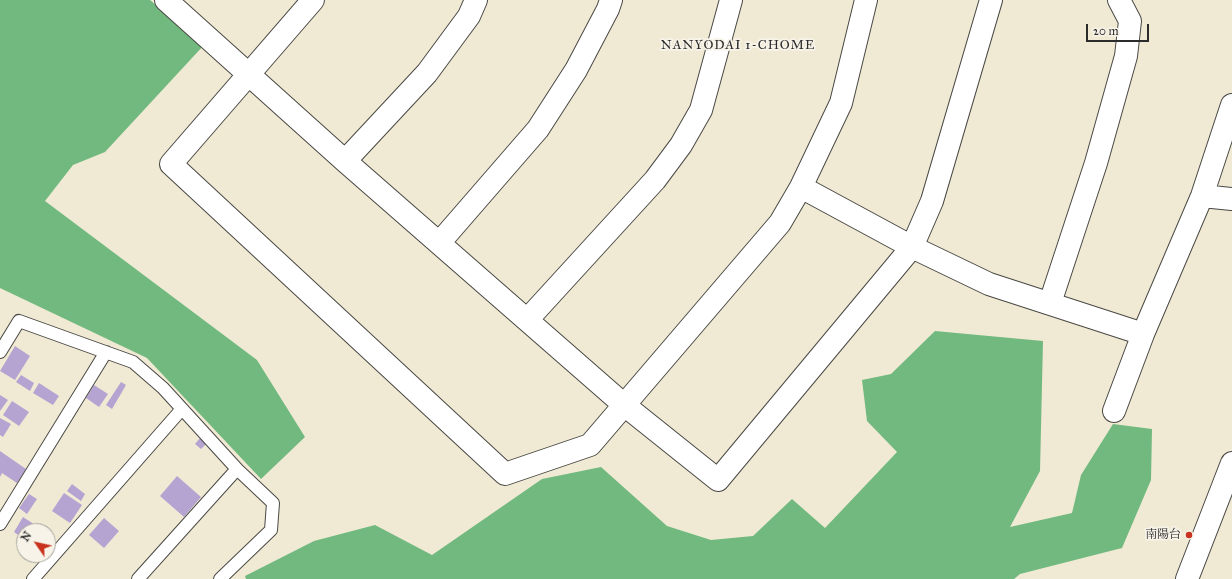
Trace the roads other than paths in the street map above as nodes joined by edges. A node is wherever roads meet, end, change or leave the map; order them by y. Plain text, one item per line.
1 (314, 0) edge
2 (476, 0) edge
3 (611, 0) edge
4 (731, 0) edge
5 (866, 0) edge
6 (991, 0) edge
7 (1119, 0) edge
8 (171, 1) edge
9 (249, 74) junction
10 (1232, 105) edge
11 (346, 161) junction
12 (801, 187) junction
13 (1202, 196) junction
14 (1232, 199) edge
15 (440, 242) junction
16 (912, 247) junction
17 (1050, 303) junction
18 (527, 320) junction
19 (1143, 334) junction
20 (0, 352) edge
21 (106, 352) junction
22 (623, 404) junction
23 (181, 410) junction
24 (1114, 411) dead end
25 (1231, 466) edge
26 (237, 469) junction
27 (0, 524) edge
28 (33, 579) edge
29 (138, 579) edge
30 (220, 579) edge
31 (1187, 579) edge

1 - 9 street
2 - 11 street
3 - 15 street
4 - 18 street
5 - 12 street
6 - 16 street
7 - 17 street
8 - 9 street
9 - 11 street
9 - 22 street
10 - 13 street
11 - 15 street
12 - 16 street
12 - 22 street
13 - 14 street
13 - 19 street
15 - 18 street
16 - 17 street
16 - 22 street
17 - 19 street
18 - 22 street
19 - 24 street
20 - 21 lane
21 - 23 lane
21 - 27 lane
23 - 26 lane
23 - 28 lane
25 - 31 street
26 - 29 lane
26 - 30 lane

